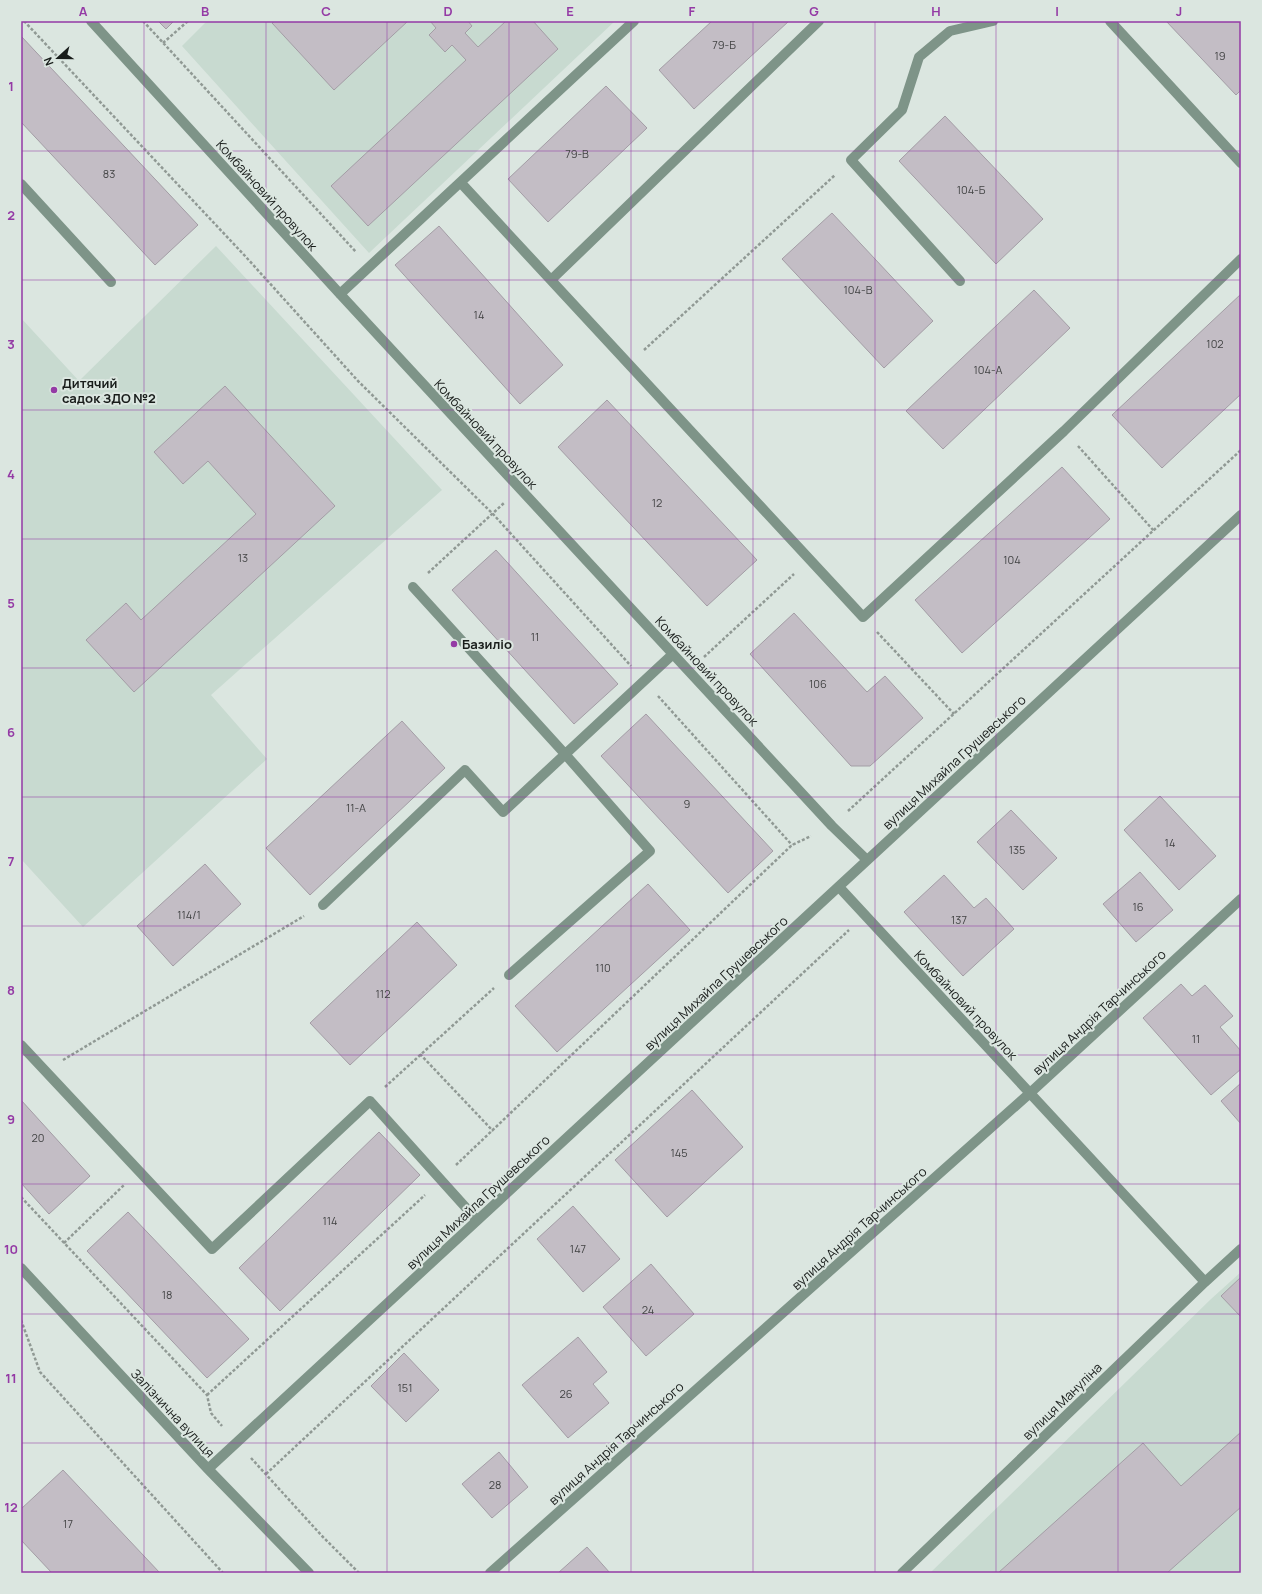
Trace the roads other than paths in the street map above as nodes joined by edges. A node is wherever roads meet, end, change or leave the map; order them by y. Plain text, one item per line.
1 (91, 21) edge
2 (634, 21) edge
3 (819, 21) edge
4 (993, 21) edge
5 (1110, 21) edge
6 (1241, 163) edge
7 (461, 183) junction
8 (21, 184) edge
9 (1241, 259) edge
10 (551, 280) junction
11 (960, 281) dead end
12 (110, 282) dead end
13 (340, 294) junction
14 (1241, 515) edge
15 (413, 587) road end
16 (673, 654) junction
17 (565, 754) junction
18 (867, 860) junction
19 (839, 887) junction
20 (1241, 899) edge
21 (323, 905) road end
22 (509, 975) road end
23 (21, 1045) edge
24 (1030, 1093) junction
25 (477, 1220) junction
26 (1241, 1249) edge
27 (21, 1268) edge
28 (1205, 1282) junction
29 (208, 1469) junction
30 (309, 1573) edge
31 (490, 1573) edge
32 (902, 1573) edge

1 - 13 street, Комбайновий провулок
2 - 7 street
3 - 10 street
4 - 11 street
5 - 6 street
7 - 10 street
7 - 13 street
8 - 12 street
9 - 10 street
13 - 16 street, Комбайновий провулок
14 - 18 street, вулиця Михайла Грушевського
15 - 17 street
16 - 17 street
16 - 18 street, Комбайновий провулок
17 - 21 street
17 - 22 street
18 - 19 street, вулиця Михайла Грушевського
19 - 24 street, Комбайновий провулок
19 - 25 street, вулиця Михайла Грушевського
20 - 24 street, вулиця Андрія Тарчинського
23 - 25 street
24 - 28 street, Комбайновий провулок
24 - 31 street, вулиця Андрія Тарчинського
25 - 29 street, вулиця Михайла Грушевського
26 - 28 street, вулиця Мануліна
27 - 29 street, Залізнична вулиця
28 - 32 street, вулиця Мануліна
29 - 30 street, Залізнична вулиця

